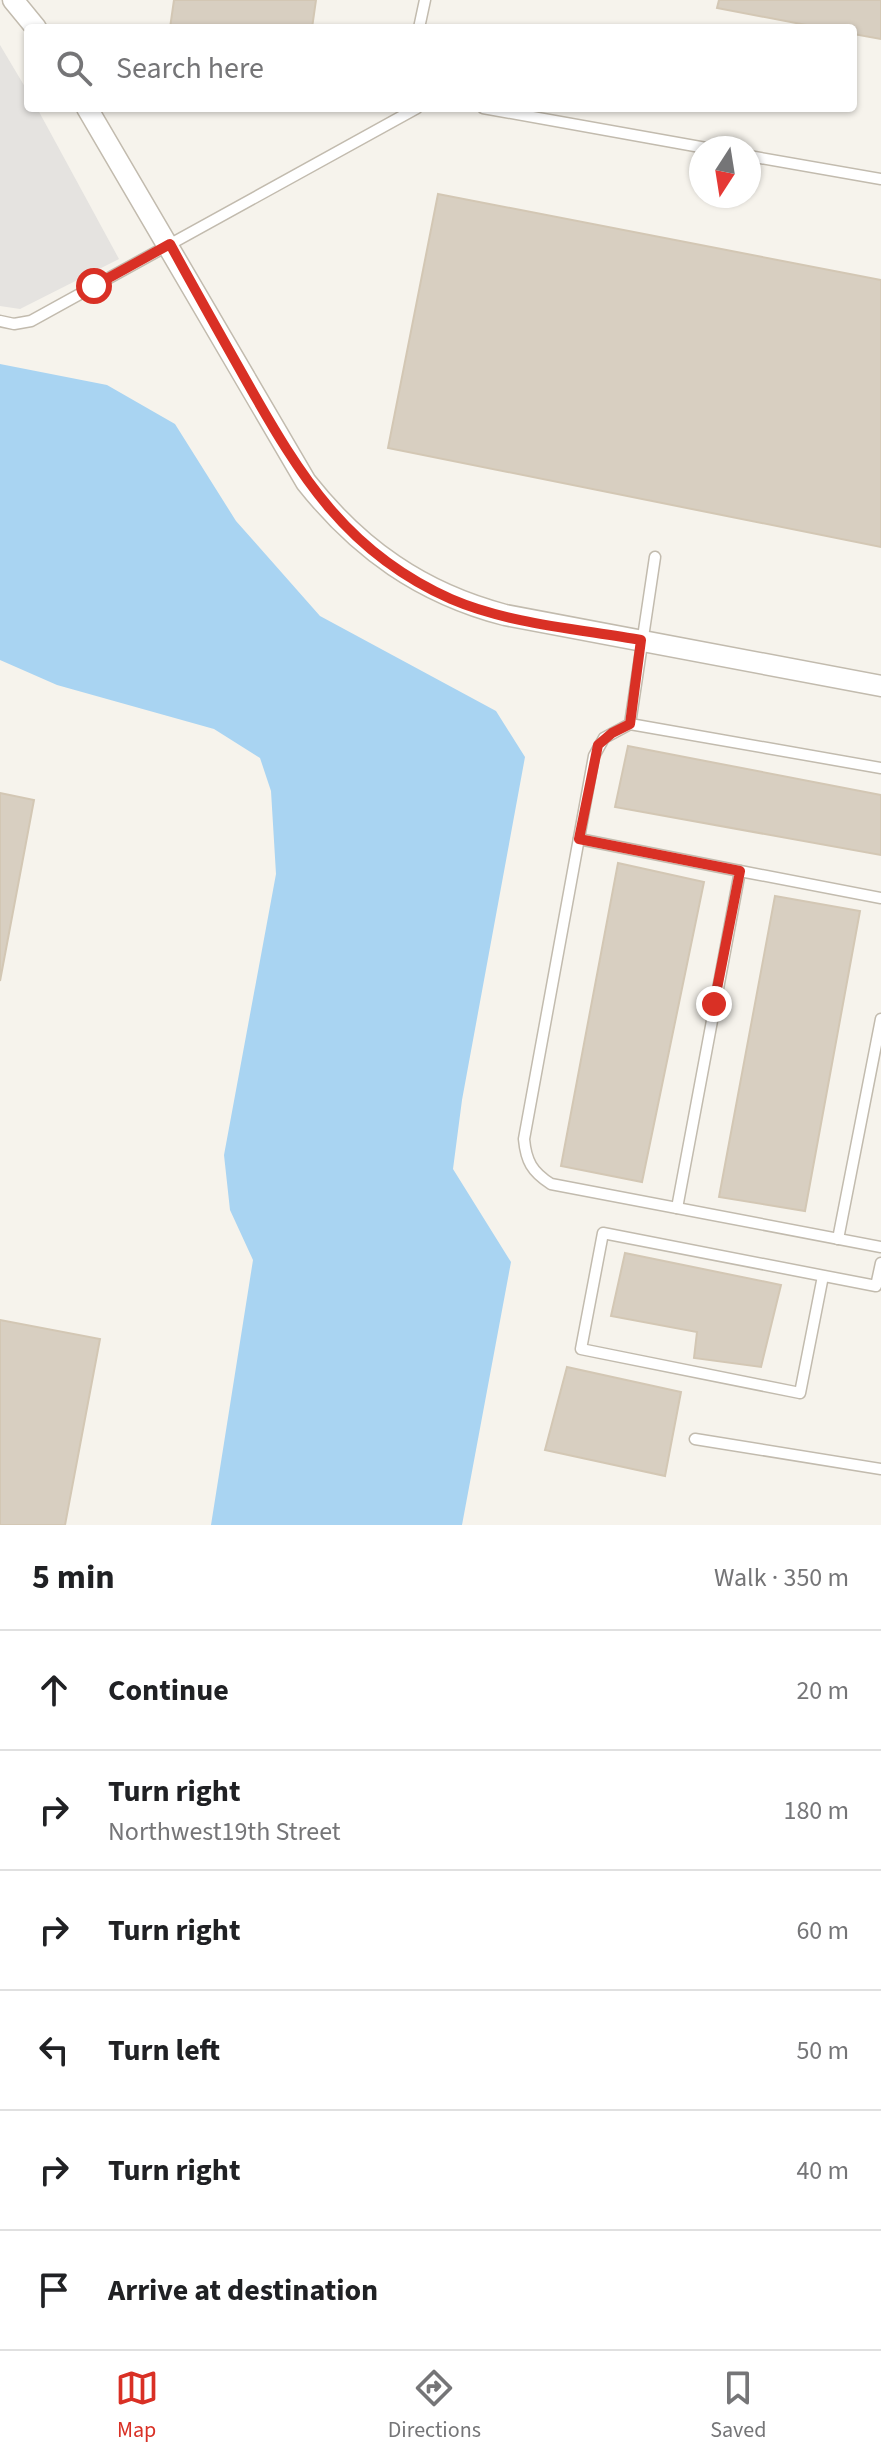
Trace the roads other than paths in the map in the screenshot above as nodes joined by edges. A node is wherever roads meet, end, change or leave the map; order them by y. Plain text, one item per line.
1 (13, 0) edge
2 (425, 0) edge
3 (33, 24) edge
4 (420, 24) edge
5 (89, 112) edge
6 (403, 112) edge
7 (505, 112) edge
8 (689, 145) edge
9 (761, 158) edge
10 (881, 179) edge
11 (170, 244) junction
12 (0, 321) edge
13 (655, 557) dead end
14 (641, 640) junction
15 (881, 686) edge
16 (630, 724) junction
17 (881, 768) edge
18 (579, 839) junction
19 (740, 871) junction
20 (881, 898) edge
21 (881, 1019) edge
22 (677, 1208) junction
23 (838, 1239) junction
24 (881, 1247) edge
25 (881, 1263) edge
26 (823, 1276) junction
27 (695, 1439) dead end
28 (881, 1469) edge

1 - 3 street
2 - 4 lane
5 - 11 street
6 - 11 lane
7 - 8 lane
9 - 10 lane
11 - 12 lane
11 - 14 street
13 - 14 lane
14 - 15 street
14 - 16 lane
16 - 17 lane
16 - 18 lane
18 - 19 lane
18 - 22 lane
19 - 20 lane
19 - 22 lane
21 - 23 lane
22 - 23 lane
23 - 24 lane
25 - 26 lane
26 - 26 lane
27 - 28 lane

